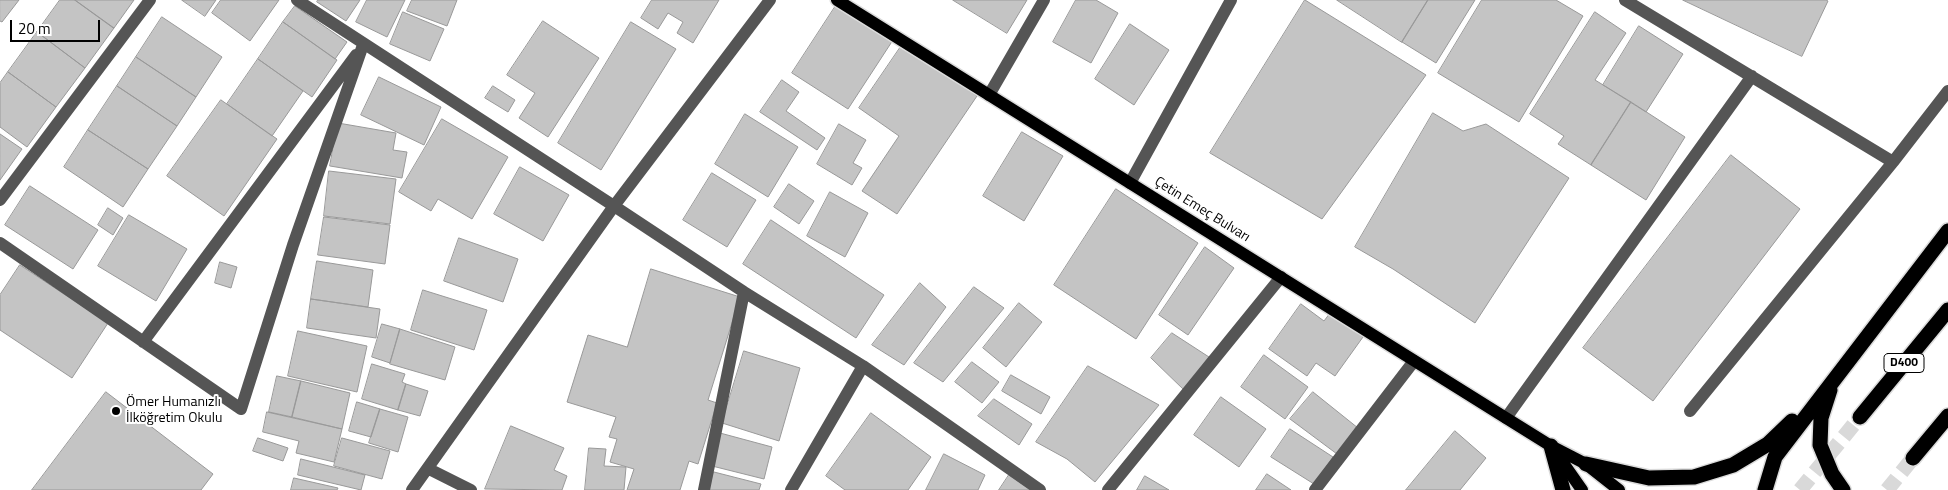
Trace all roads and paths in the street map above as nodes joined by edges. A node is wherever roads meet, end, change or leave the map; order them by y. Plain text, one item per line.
1 (150, 0) edge
2 (297, 0) edge
3 (770, 0) edge
4 (838, 0) edge
5 (1044, 0) edge
6 (1231, 0) edge
7 (1626, 0) edge
8 (364, 45) junction
9 (1752, 76) junction
10 (1948, 91) edge
11 (989, 95) junction
12 (1893, 162) junction
13 (1130, 183) junction
14 (0, 200) edge
15 (614, 206) junction
16 (1948, 231) edge
17 (0, 243) edge
18 (1281, 277) junction
19 (744, 292) junction
20 (1948, 310) edge
21 (143, 342) junction
22 (1414, 360) junction
23 (863, 366) junction
24 (1834, 379) junction
25 (1690, 411) dead end
26 (1948, 416) edge
27 (1506, 418) junction
28 (1860, 418) tunnel mouth
29 (1551, 446) junction
30 (1913, 458) tunnel mouth
31 (1586, 464) junction
32 (429, 469) junction
33 (412, 490) edge
34 (471, 490) edge
35 (704, 490) edge
36 (791, 490) edge
37 (1040, 490) edge
38 (1108, 490) edge
39 (1315, 490) edge
40 (1563, 490) edge
41 (1582, 490) edge
42 (1618, 490) edge
43 (1765, 490) edge
44 (1843, 490) edge

1 - 14 street
2 - 8 street
3 - 15 street
4 - 11 main road, Çetin Emeç Bulvarı
5 - 11 street
6 - 13 street
7 - 9 street
8 - 15 street
8 - 21 street
8 - 21 street
9 - 12 street
9 - 27 street
10 - 12 street
11 - 13 main road, Çetin Emeç Bulvarı
12 - 25 street
13 - 18 main road, Çetin Emeç Bulvarı
15 - 19 street
15 - 32 street
16 - 24 highway
17 - 21 street
18 - 22 main road, Çetin Emeç Bulvarı
18 - 38 street
19 - 23 street
19 - 35 street
20 - 28 highway, D400
22 - 27 main road, Çetin Emeç Bulvarı
22 - 39 street
23 - 36 street
23 - 37 street
24 - 31 highway
24 - 43 highway
24 - 44 highway
26 - 30 highway
27 - 29 main road, Çetin Emeç Bulvarı
29 - 31 main road, Çetin Emeç Bulvarı
29 - 40 highway
29 - 41 main road
31 - 42 main road, Çetin Emeç Bulvarı
32 - 33 street
32 - 34 street

